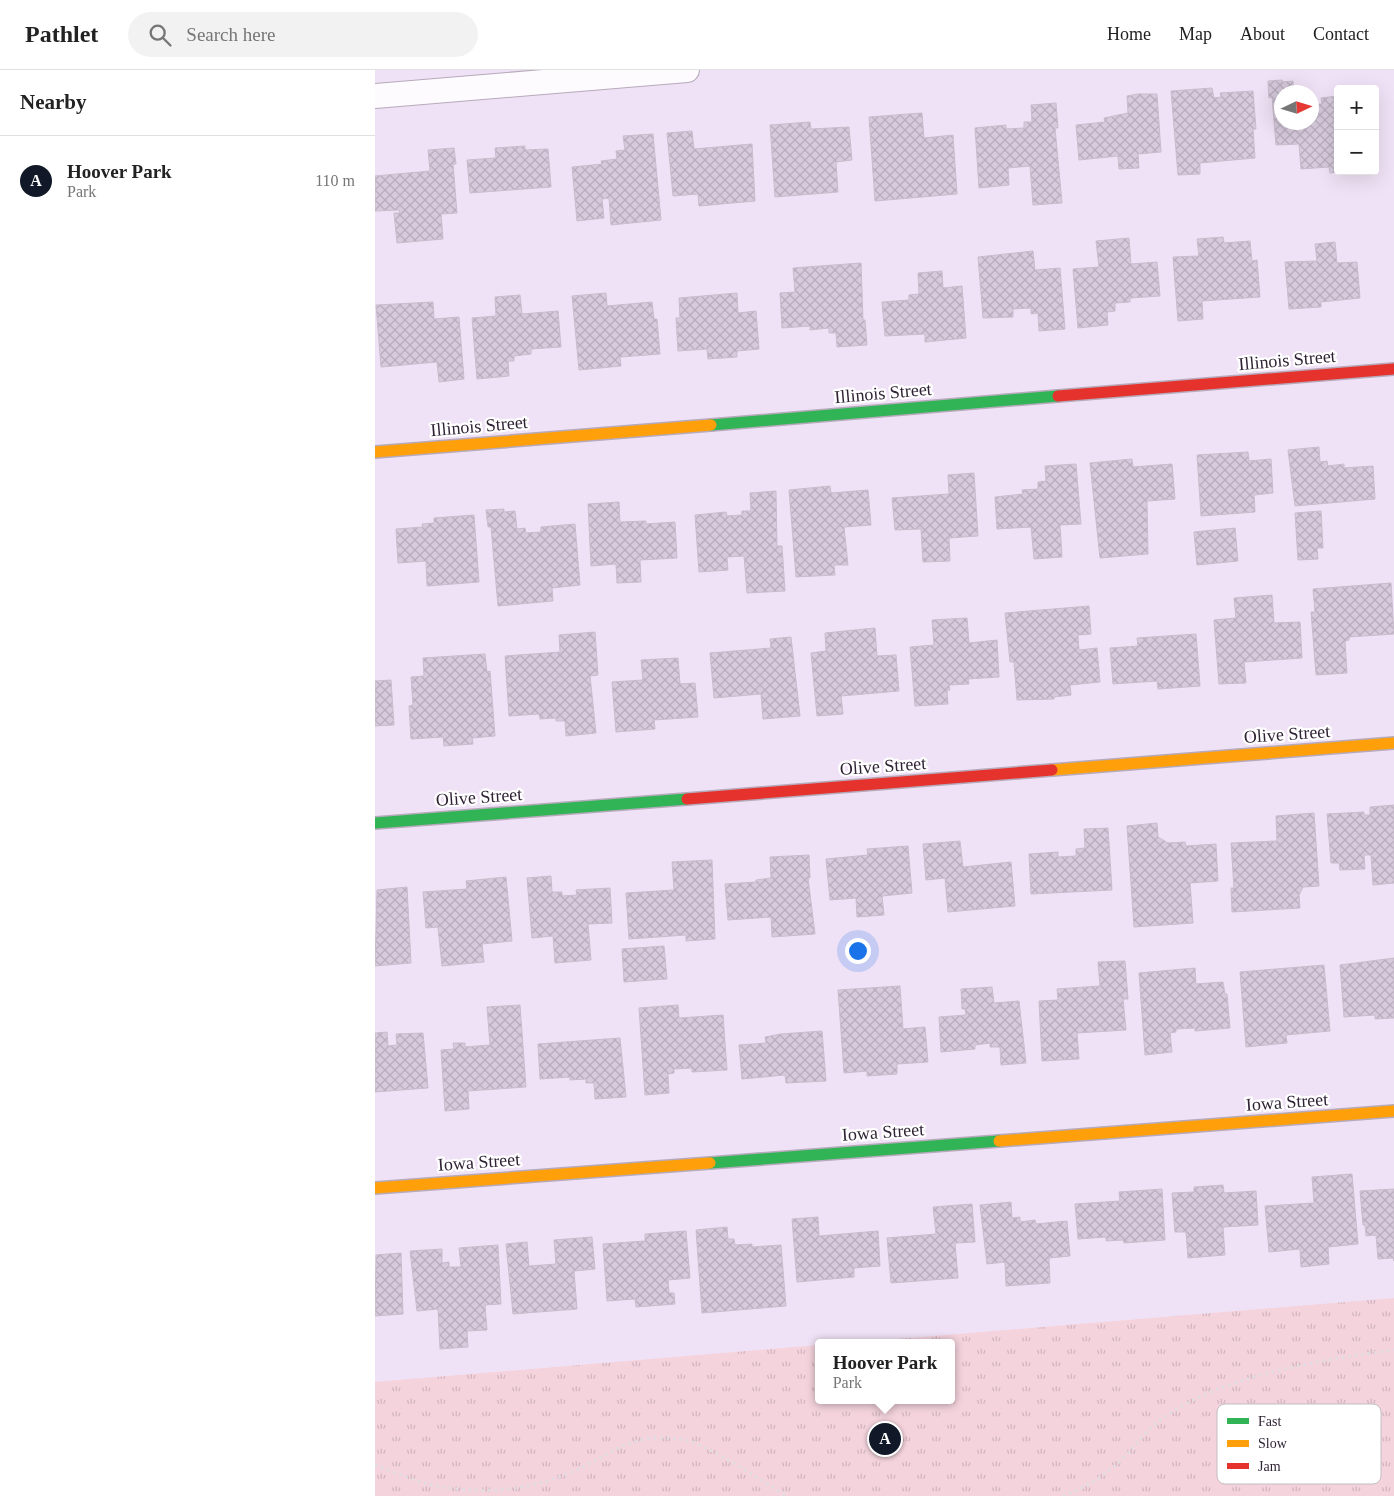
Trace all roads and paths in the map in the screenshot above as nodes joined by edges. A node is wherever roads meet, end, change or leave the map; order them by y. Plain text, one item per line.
1 (687, 70) edge
2 (375, 96) edge
3 (1394, 369) edge
4 (375, 452) edge
5 (1394, 743) edge
6 (375, 823) edge
7 (1394, 1111) edge
8 (375, 1188) edge
9 (1394, 1350) edge
10 (375, 1465) edge
11 (787, 1496) edge
12 (1063, 1496) edge

1 - 2 street
3 - 4 street, Illinois Street
5 - 6 street, Olive Street
7 - 8 street, Iowa Street
9 - 12 path
10 - 11 path

